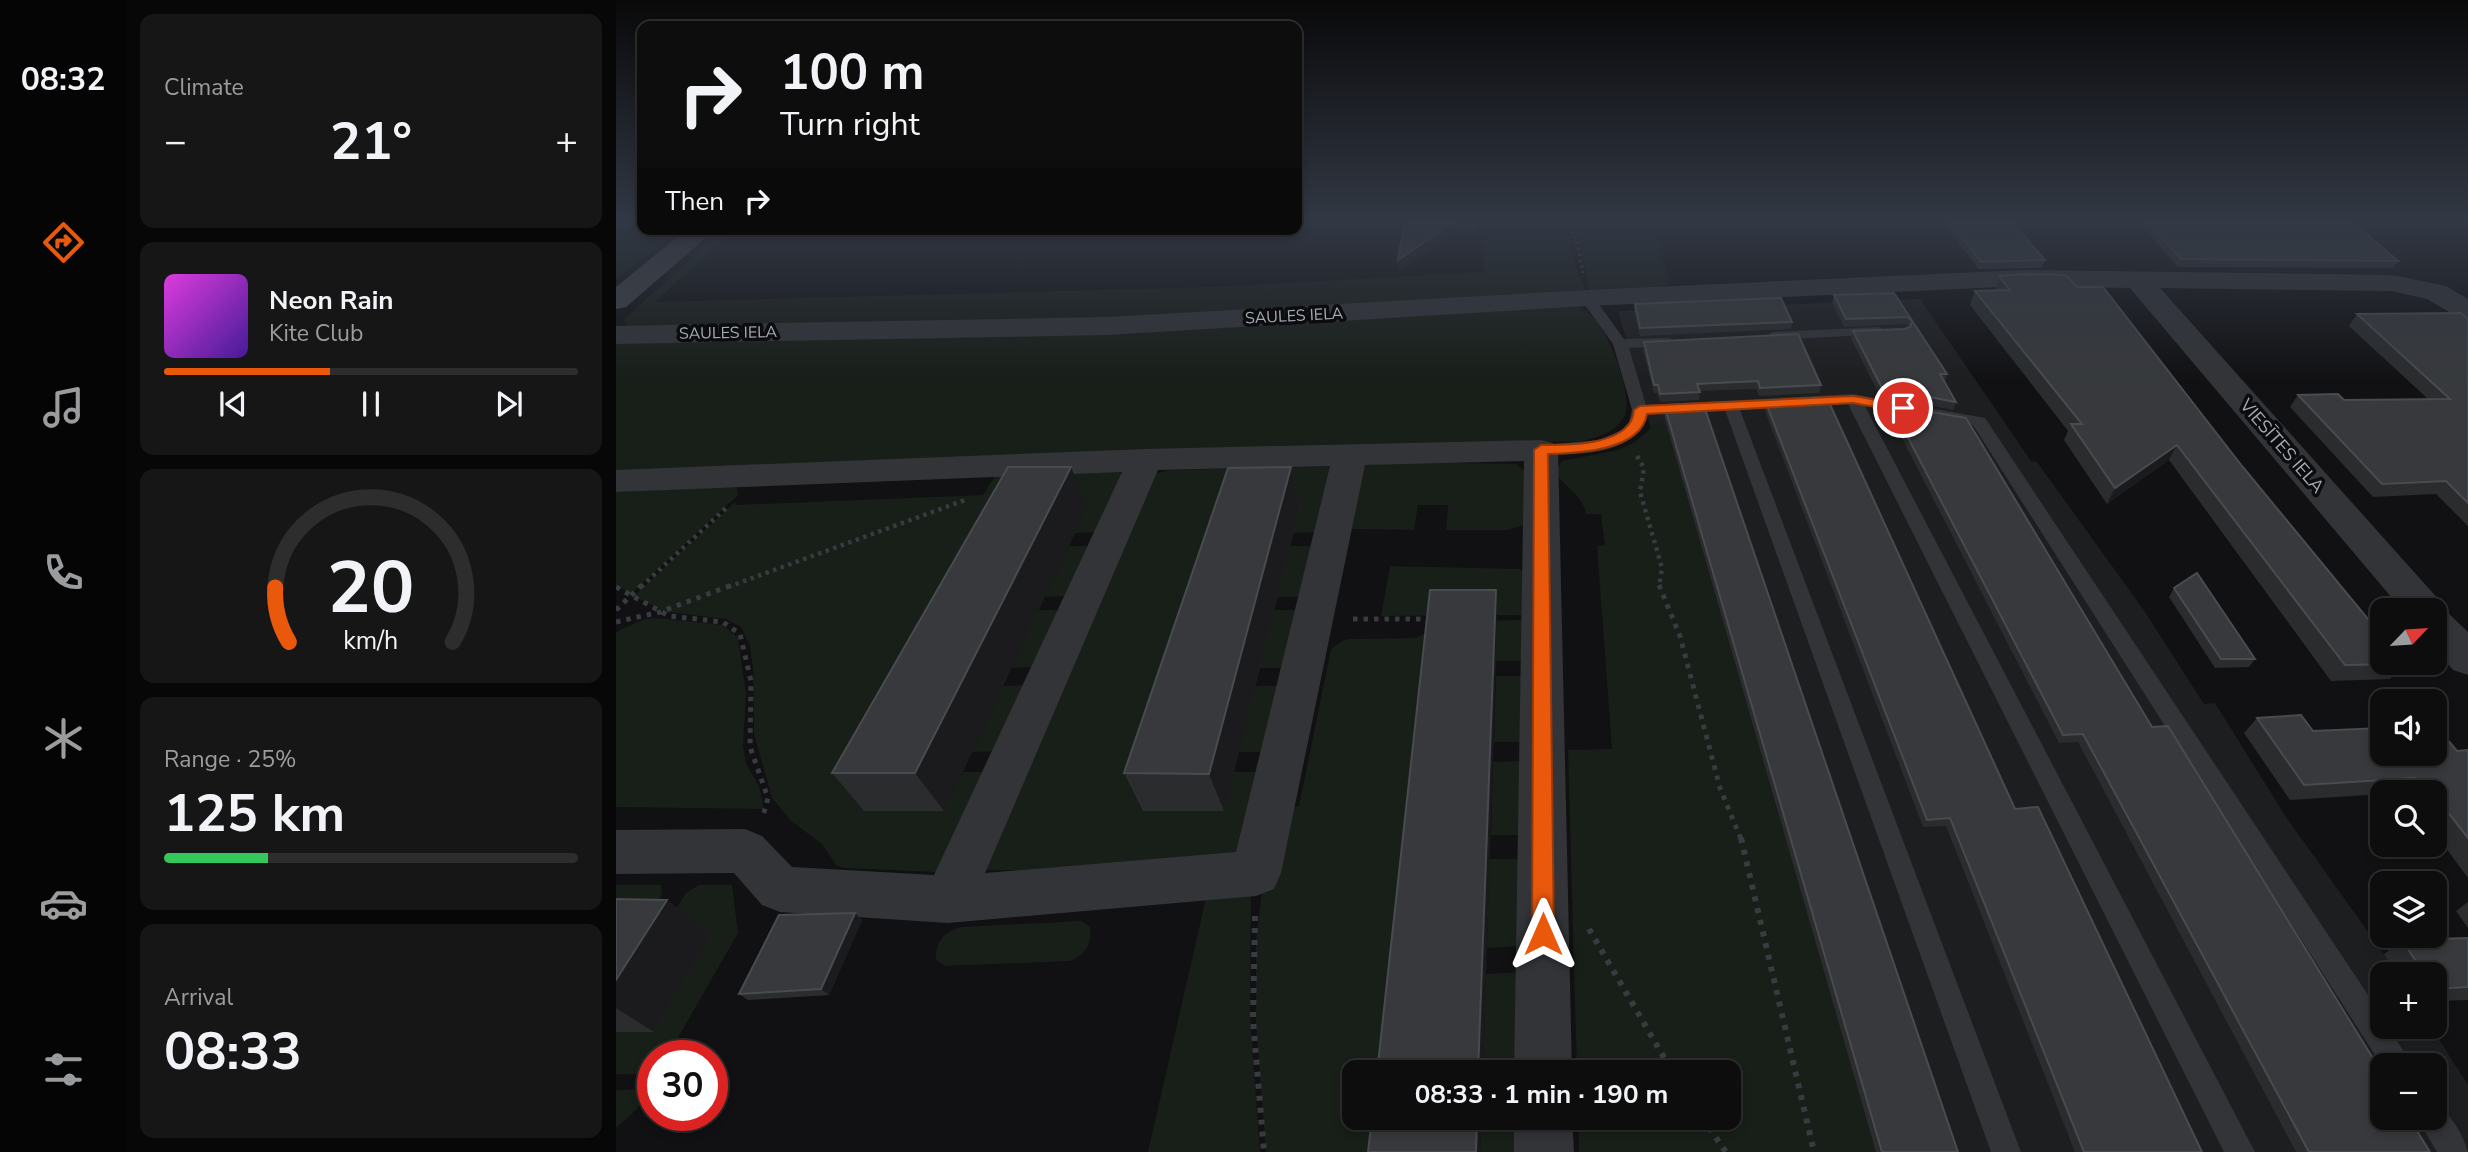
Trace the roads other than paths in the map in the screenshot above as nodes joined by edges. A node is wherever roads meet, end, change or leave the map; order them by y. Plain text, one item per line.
1 (646, 274) edge
2 (2139, 281) junction
3 (622, 293) edge
4 (1587, 298) junction
5 (2468, 311) edge
6 (1901, 330) edge
7 (616, 334) edge
8 (1754, 337) edge
9 (1687, 341) edge
10 (1620, 344) junction
11 (1853, 400) junction
12 (1731, 406) junction
13 (1640, 410) junction
14 (1541, 450) junction
15 (1350, 454) junction
16 (1145, 460) junction
17 (616, 481) edge
18 (2415, 598) edge
19 (2447, 636) edge
20 (2468, 659) edge
21 (616, 852) edge
22 (948, 899) junction
23 (2390, 1053) edge
24 (1543, 1060) edge
25 (1543, 1130) edge
26 (2440, 1130) edge
27 (1544, 1152) edge
28 (2006, 1152) edge
29 (2240, 1152) edge
30 (2454, 1152) edge

1 - 3 street
2 - 4 street, SAULES IELA
2 - 5 street, SAULES IELA
2 - 18 street, VIESĪTES IELA
4 - 7 street, SAULES IELA
4 - 10 lane
6 - 8 lane
9 - 10 lane
10 - 13 lane
11 - 12 lane
11 - 23 lane
11 - 29 lane
12 - 13 lane
12 - 28 lane
13 - 14 lane
14 - 15 street
14 - 24 street
15 - 16 street
15 - 22 street
16 - 17 street
16 - 22 street
19 - 20 street
21 - 22 street
25 - 27 street
26 - 30 lane

